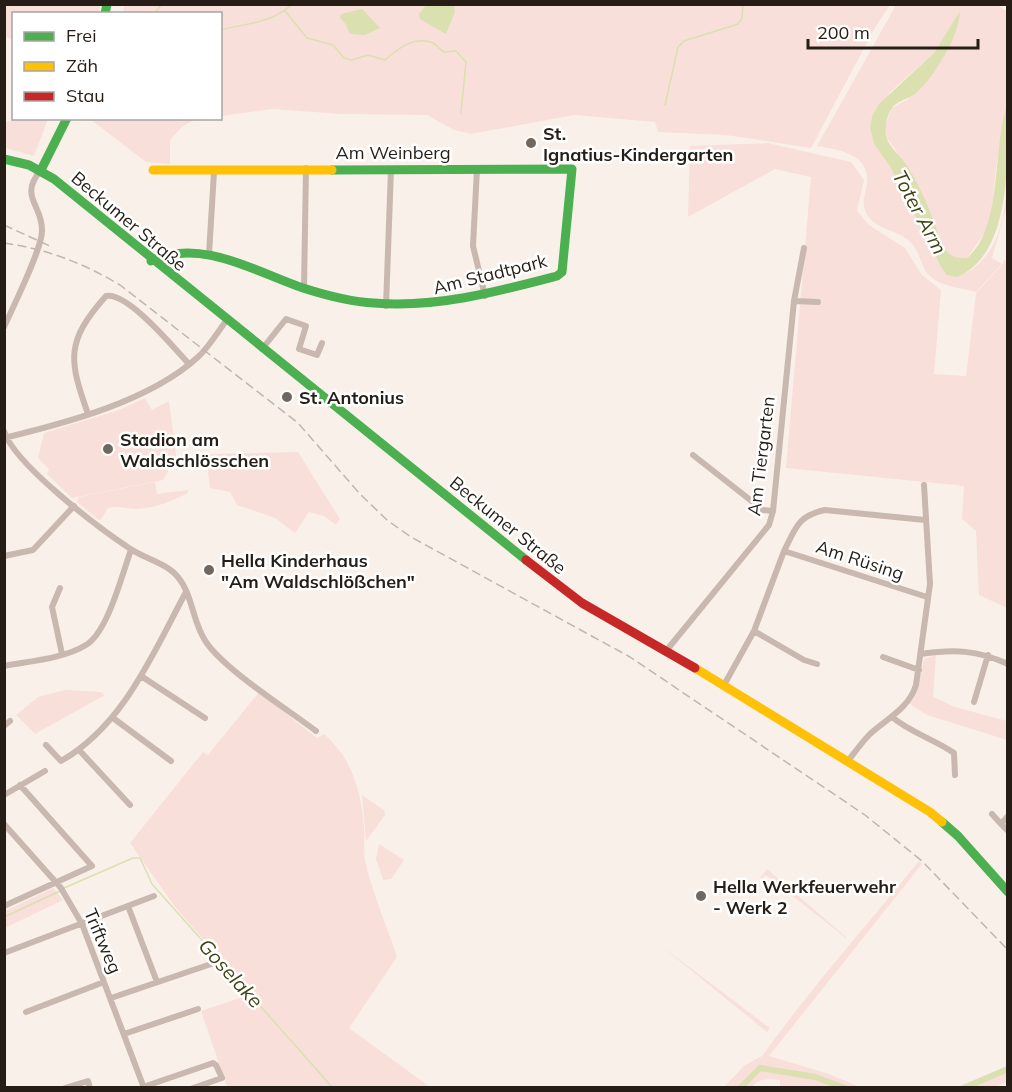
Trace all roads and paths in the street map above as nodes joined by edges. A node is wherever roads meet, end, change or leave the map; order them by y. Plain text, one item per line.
1 (66, 120) edge
2 (4, 159) edge
3 (306, 168) junction
4 (391, 169) junction
5 (477, 169) junction
6 (573, 169) joint
7 (41, 170) junction
8 (153, 170) dead end
9 (214, 172) junction
10 (804, 248) dead end
11 (209, 254) junction
12 (152, 261) junction
13 (304, 288) junction
14 (486, 296) junction
15 (794, 301) junction
16 (818, 302) dead end
17 (386, 306) junction
18 (226, 321) junction
19 (4, 327) edge
20 (322, 343) dead end
21 (262, 350) junction
22 (189, 364) junction
23 (88, 414) junction
24 (5, 436) edge
25 (693, 455) dead end
26 (924, 485) dead end
27 (74, 506) junction
28 (773, 511) junction
29 (926, 520) junction
30 (131, 549) junction
31 (784, 551) junction
32 (4, 556) edge
33 (60, 588) dead end
34 (186, 591) junction
35 (927, 597) junction
36 (754, 631) junction
37 (666, 651) junction
38 (62, 654) junction
39 (921, 654) junction
40 (988, 655) junction
41 (883, 657) dead end
42 (817, 664) dead end
43 (1008, 664) edge
44 (4, 666) edge
45 (919, 670) junction
46 (141, 676) junction
47 (724, 685) junction
48 (974, 702) dead end
49 (892, 717) junction
50 (113, 718) junction
51 (206, 718) dead end
52 (10, 721) dead end
53 (4, 726) edge
54 (316, 731) dead end
55 (46, 745) dead end
56 (80, 751) junction
57 (171, 761) dead end
58 (848, 761) junction
59 (45, 771) dead end
60 (955, 775) dead end
61 (20, 785) junction
62 (4, 795) edge
63 (130, 805) dead end
64 (992, 814) dead end
65 (1008, 816) edge
66 (4, 824) edge
67 (1001, 824) junction
68 (1008, 831) edge
69 (56, 882) junction
70 (1008, 892) edge
71 (154, 896) dead end
72 (4, 906) edge
73 (128, 906) junction
74 (82, 924) junction
75 (4, 953) edge
76 (214, 963) dead end
77 (104, 982) junction
78 (157, 982) junction
79 (111, 998) junction
80 (198, 1009) dead end
81 (26, 1012) dead end
82 (124, 1034) junction
83 (143, 1087) edge
84 (65, 1088) edge
85 (90, 1088) edge
86 (193, 1088) edge

1 - 7 main road
2 - 7 main road, Beckumer Straße
3 - 4 main road, Am Weinberg
3 - 9 main road, Am Weinberg
3 - 13 street
4 - 5 main road, Am Weinberg
4 - 17 street
5 - 6 main road, Am Weinberg
5 - 14 street
6 - 14 main road, Am Stadtpark
7 - 12 main road, Beckumer Straße
7 - 19 street
8 - 9 main road, Am Weinberg
9 - 11 street
10 - 15 street, Am Tiergarten
11 - 12 main road, Am Stadtpark
11 - 13 main road, Am Stadtpark
12 - 18 main road, Beckumer Straße
13 - 17 main road, Am Stadtpark
14 - 17 main road, Am Stadtpark
15 - 16 street
15 - 28 street, Am Tiergarten
18 - 21 main road, Beckumer Straße
18 - 22 street
20 - 21 street
21 - 37 main road, Beckumer Straße
22 - 23 street
22 - 23 street
23 - 24 street
24 - 27 street
25 - 28 street
26 - 29 street
27 - 30 street
27 - 32 street
28 - 37 street, Am Tiergarten
29 - 31 street, Am Rüsing
29 - 35 street
30 - 34 street
30 - 38 street
31 - 35 street, Am Rüsing
31 - 36 street, Am Rüsing
33 - 38 street
34 - 46 street
34 - 54 street
35 - 39 street
36 - 42 street
36 - 47 street, Am Rüsing
37 - 47 main road, Beckumer Straße
38 - 44 street
39 - 40 street
39 - 45 street
40 - 43 street
40 - 48 street
41 - 45 street
45 - 49 street
46 - 50 street
46 - 51 street
47 - 58 main road, Beckumer Straße
49 - 58 street
49 - 60 street
50 - 56 street
50 - 57 street
52 - 53 street
55 - 56 street
56 - 63 street
58 - 70 main road, Beckumer Straße
59 - 61 street
61 - 62 street
61 - 69 street
64 - 67 street
65 - 67 street
66 - 69 street, Triftweg
67 - 68 street
69 - 72 street
69 - 74 street, Triftweg
71 - 73 street
73 - 74 street
73 - 78 street
74 - 75 street
74 - 77 street, Triftweg
76 - 78 street
77 - 79 street, Triftweg
77 - 81 street
78 - 79 street
79 - 82 street, Triftweg
80 - 82 street
82 - 83 street, Triftweg
83 - 86 street
84 - 85 street

